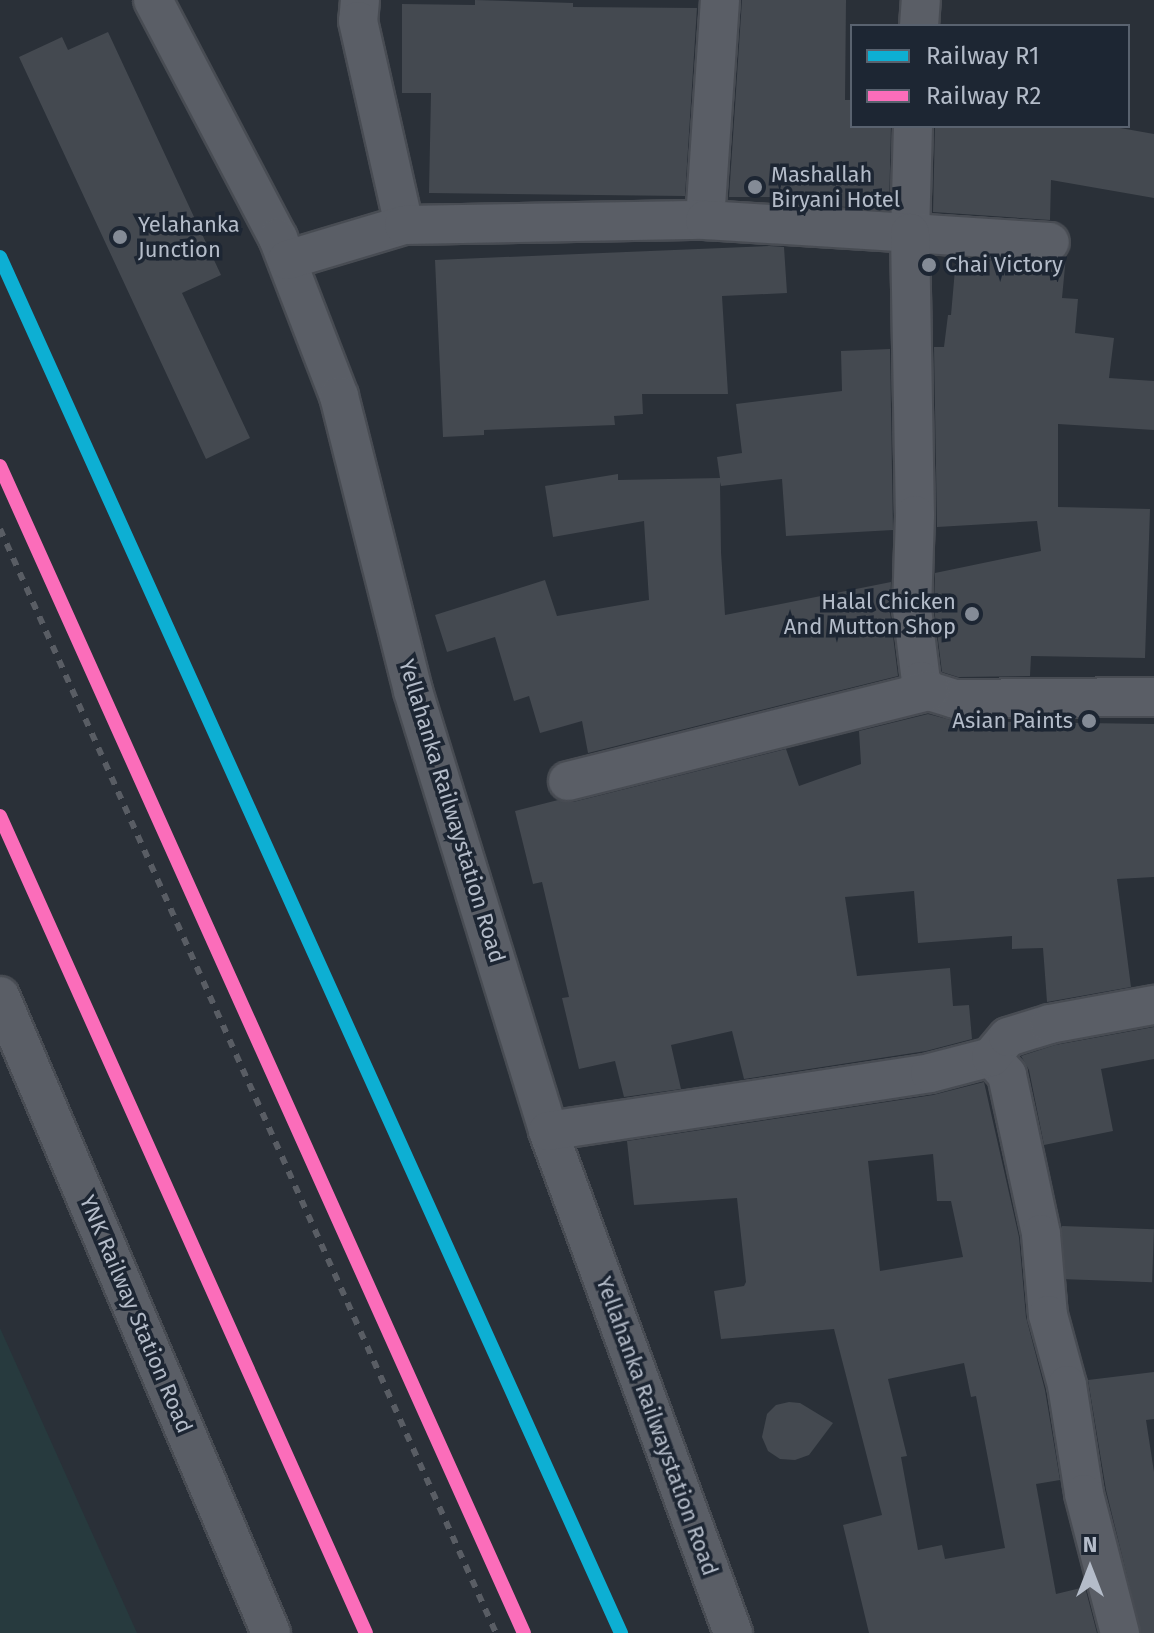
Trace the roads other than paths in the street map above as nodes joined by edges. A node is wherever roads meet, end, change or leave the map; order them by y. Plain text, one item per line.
1 (153, 0) edge
2 (360, 0) edge
3 (720, 0) edge
4 (921, 0) edge
5 (919, 24) edge
6 (913, 128) edge
7 (705, 220) junction
8 (404, 225) junction
9 (910, 233) junction
10 (1050, 242) dead end
11 (287, 260) junction
12 (929, 691) junction
13 (1154, 697) edge
14 (568, 781) dead end
15 (0, 996) edge
16 (1154, 1005) edge
17 (991, 1057) junction
18 (548, 1131) junction
19 (271, 1633) edge
20 (733, 1633) edge
21 (1120, 1633) edge

1 - 11 street, Yellahanka Railwaystation Road
2 - 8 street
3 - 7 street
4 - 5 street
6 - 9 street
7 - 8 street
7 - 9 street
8 - 11 street
9 - 10 street
9 - 12 street
11 - 18 street, Yellahanka Railwaystation Road
12 - 13 street
12 - 14 street
15 - 19 street, YNK Railway Station Road
16 - 17 street
17 - 18 street
17 - 21 street
18 - 20 street, Yellahanka Railwaystation Road

